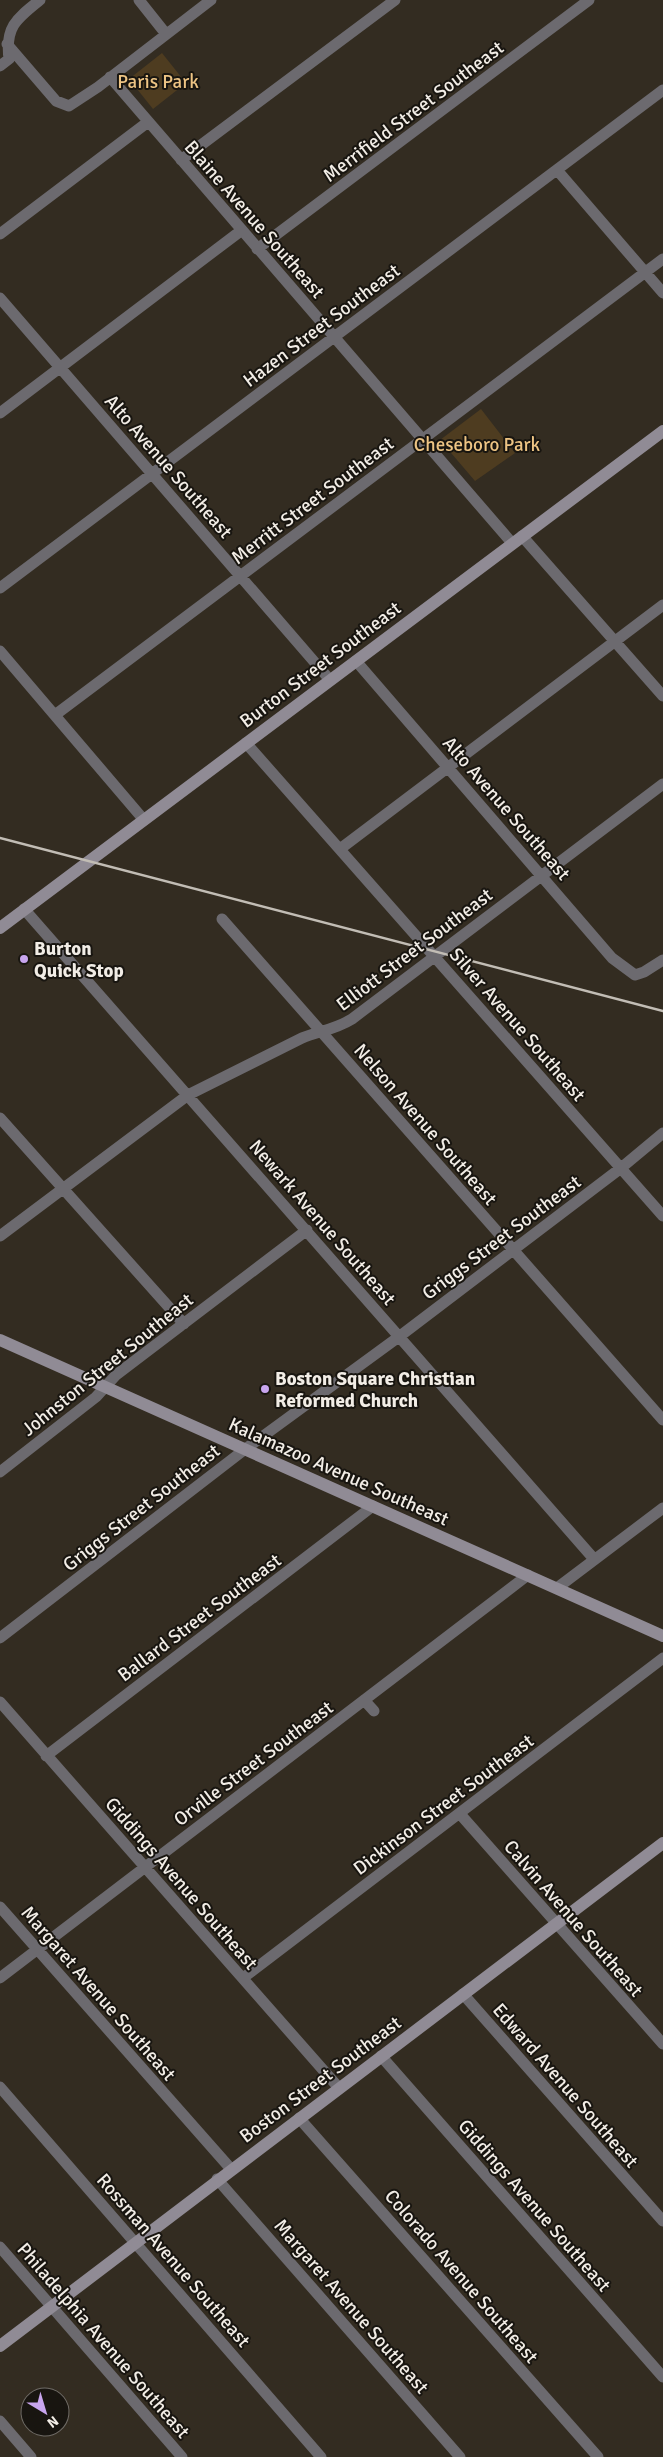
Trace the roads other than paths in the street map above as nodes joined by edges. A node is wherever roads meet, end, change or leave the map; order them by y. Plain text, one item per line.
1 (40, 0) edge
2 (139, 0) edge
3 (211, 0) edge
4 (395, 0) edge
5 (589, 0) edge
6 (166, 34) junction
7 (7, 44) junction
8 (0, 66) edge
9 (110, 78) junction
10 (663, 90) edge
11 (148, 122) junction
12 (181, 160) junction
13 (557, 170) junction
14 (242, 230) junction
15 (0, 234) edge
16 (257, 249) junction
17 (663, 259) edge
18 (645, 272) junction
19 (663, 293) edge
20 (0, 298) edge
21 (335, 337) junction
22 (60, 368) junction
23 (0, 413) edge
24 (663, 430) edge
25 (422, 439) junction
26 (152, 474) junction
27 (517, 539) junction
28 (241, 576) junction
29 (0, 588) edge
30 (663, 605) edge
31 (614, 641) junction
32 (0, 651) edge
33 (356, 661) junction
34 (330, 680) junction
35 (663, 696) edge
36 (54, 714) junction
37 (246, 744) junction
38 (447, 768) junction
39 (663, 784) edge
40 (144, 820) junction
41 (340, 849) junction
42 (542, 874) junction
43 (24, 909) junction
44 (222, 918) dead end
45 (0, 928) edge
46 (436, 957) junction
47 (663, 960) edge
48 (321, 1031) junction
49 (188, 1096) junction
50 (0, 1118) edge
51 (663, 1133) edge
52 (621, 1168) junction
53 (63, 1189) junction
54 (663, 1216) edge
55 (307, 1230) junction
56 (0, 1236) edge
57 (513, 1248) junction
58 (184, 1324) junction
59 (400, 1336) junction
60 (0, 1340) edge
61 (104, 1387) junction
62 (663, 1420) edge
63 (244, 1450) junction
64 (0, 1472) edge
65 (373, 1506) junction
66 (663, 1508) edge
67 (594, 1559) junction
68 (528, 1576) junction
69 (556, 1588) junction
70 (663, 1636) edge
71 (0, 1638) edge
72 (663, 1658) edge
73 (364, 1700) junction
74 (0, 1702) edge
75 (374, 1711) dead end
76 (46, 1756) junction
77 (460, 1814) junction
78 (663, 1843) edge
79 (145, 1867) junction
80 (0, 1906) edge
81 (556, 1924) junction
82 (38, 1949) junction
83 (0, 1978) edge
84 (243, 1978) junction
85 (463, 1994) junction
86 (663, 2044) edge
87 (381, 2056) junction
88 (0, 2087) edge
89 (339, 2088) junction
90 (300, 2118) junction
91 (231, 2169) junction
92 (217, 2179) junction
93 (663, 2221) edge
94 (136, 2242) junction
95 (0, 2247) edge
96 (52, 2306) junction
97 (0, 2346) edge
98 (663, 2377) edge
99 (0, 2421) edge
100 (31, 2457) edge
101 (182, 2457) edge
102 (321, 2457) edge
103 (460, 2457) edge
104 (598, 2457) edge

1 - 7 street
2 - 6 street
3 - 6 street
4 - 12 street
5 - 16 street, Merrifield Street Southeast
6 - 9 street
7 - 8 street
7 - 9 street
9 - 11 street, Blaine Avenue Southeast
10 - 13 street, Hazen Street Southeast
11 - 12 street, Blaine Avenue Southeast
11 - 15 street
12 - 14 street, Blaine Avenue Southeast
13 - 18 street
13 - 21 street, Hazen Street Southeast
14 - 16 street, Blaine Avenue Southeast
14 - 22 street
16 - 21 street, Blaine Avenue Southeast
17 - 18 street, Merritt Street Southeast
18 - 19 street
18 - 25 street, Merritt Street Southeast
20 - 22 street, Alto Avenue Southeast
21 - 25 street, Blaine Avenue Southeast
21 - 26 street, Hazen Street Southeast
22 - 23 street
22 - 26 street, Alto Avenue Southeast
24 - 27 main road, Burton Street Southeast
25 - 27 street, Blaine Avenue Southeast
25 - 28 street, Merritt Street Southeast
26 - 28 street, Alto Avenue Southeast
26 - 29 street, Hazen Street Southeast
27 - 31 street, Blaine Avenue Southeast
27 - 33 main road, Burton Street Southeast
28 - 34 street, Alto Avenue Southeast
28 - 36 street, Merritt Street Southeast
30 - 31 street
31 - 35 street, Blaine Avenue Southeast
31 - 38 street
32 - 36 street
33 - 34 main road, Burton Street Southeast
33 - 38 street, Alto Avenue Southeast
34 - 37 main road, Burton Street Southeast
36 - 40 street
37 - 40 main road, Burton Street Southeast
37 - 41 street, Silver Avenue Southeast
38 - 41 street
38 - 42 street, Alto Avenue Southeast
39 - 42 street, Elliott Street Southeast
40 - 43 main road, Burton Street Southeast
41 - 46 street, Silver Avenue Southeast
42 - 46 street, Elliott Street Southeast
42 - 47 street, Alto Avenue Southeast
43 - 45 main road, Burton Street Southeast
43 - 49 street, Newark Avenue Southeast
44 - 48 street, Nelson Avenue Southeast
46 - 48 street, Elliott Street Southeast
46 - 52 street, Silver Avenue Southeast
48 - 49 street, Elliott Street Southeast
48 - 57 street, Nelson Avenue Southeast
49 - 53 street, Elliott Street Southeast
49 - 55 street, Newark Avenue Southeast
50 - 53 street
51 - 52 street, Griggs Street Southeast
52 - 54 street, Silver Avenue Southeast
52 - 57 street, Griggs Street Southeast
53 - 56 street, Elliott Street Southeast
53 - 58 street
55 - 58 street, Johnston Street Southeast
55 - 59 street, Newark Avenue Southeast
57 - 59 street, Griggs Street Southeast
57 - 62 street, Nelson Avenue Southeast
58 - 61 street, Johnston Street Southeast
59 - 63 street, Griggs Street Southeast
59 - 67 street, Newark Avenue Southeast
60 - 61 main road, Kalamazoo Avenue Southeast
61 - 63 main road, Kalamazoo Avenue Southeast
61 - 64 street, Johnston Street Southeast
63 - 65 main road, Kalamazoo Avenue Southeast
63 - 71 street, Griggs Street Southeast
65 - 68 main road, Kalamazoo Avenue Southeast
65 - 76 street, Ballard Street Southeast
66 - 67 street
67 - 69 street
68 - 69 main road, Kalamazoo Avenue Southeast
68 - 73 street, Orville Street Southeast
69 - 70 main road, Kalamazoo Avenue Southeast
72 - 77 street, Dickinson Street Southeast
73 - 75 street
73 - 79 street, Orville Street Southeast
74 - 76 street, Giddings Avenue Southeast
76 - 79 street, Giddings Avenue Southeast
77 - 81 street, Calvin Avenue Southeast
77 - 84 street, Dickinson Street Southeast
78 - 81 main road, Boston Street Southeast
79 - 82 street, Orville Street Southeast
79 - 84 street, Giddings Avenue Southeast
80 - 82 street, Margaret Avenue Southeast
81 - 85 main road, Boston Street Southeast
81 - 86 street, Calvin Avenue Southeast
82 - 83 street, Orville Street Southeast
82 - 91 street, Margaret Avenue Southeast
84 - 89 street, Giddings Avenue Southeast
85 - 87 main road, Boston Street Southeast
85 - 93 street, Edward Avenue Southeast
87 - 89 main road, Boston Street Southeast
87 - 98 street, Giddings Avenue Southeast
88 - 94 street, Rossman Avenue Southeast
89 - 90 main road, Boston Street Southeast
90 - 91 main road, Boston Street Southeast
90 - 104 street, Colorado Avenue Southeast
91 - 92 main road, Boston Street Southeast
92 - 94 main road, Boston Street Southeast
92 - 103 street, Margaret Avenue Southeast
94 - 96 main road, Boston Street Southeast
94 - 102 street, Rossman Avenue Southeast
95 - 96 street, Philadelphia Avenue Southeast
96 - 97 main road, Boston Street Southeast
96 - 101 street, Philadelphia Avenue Southeast
99 - 100 street

